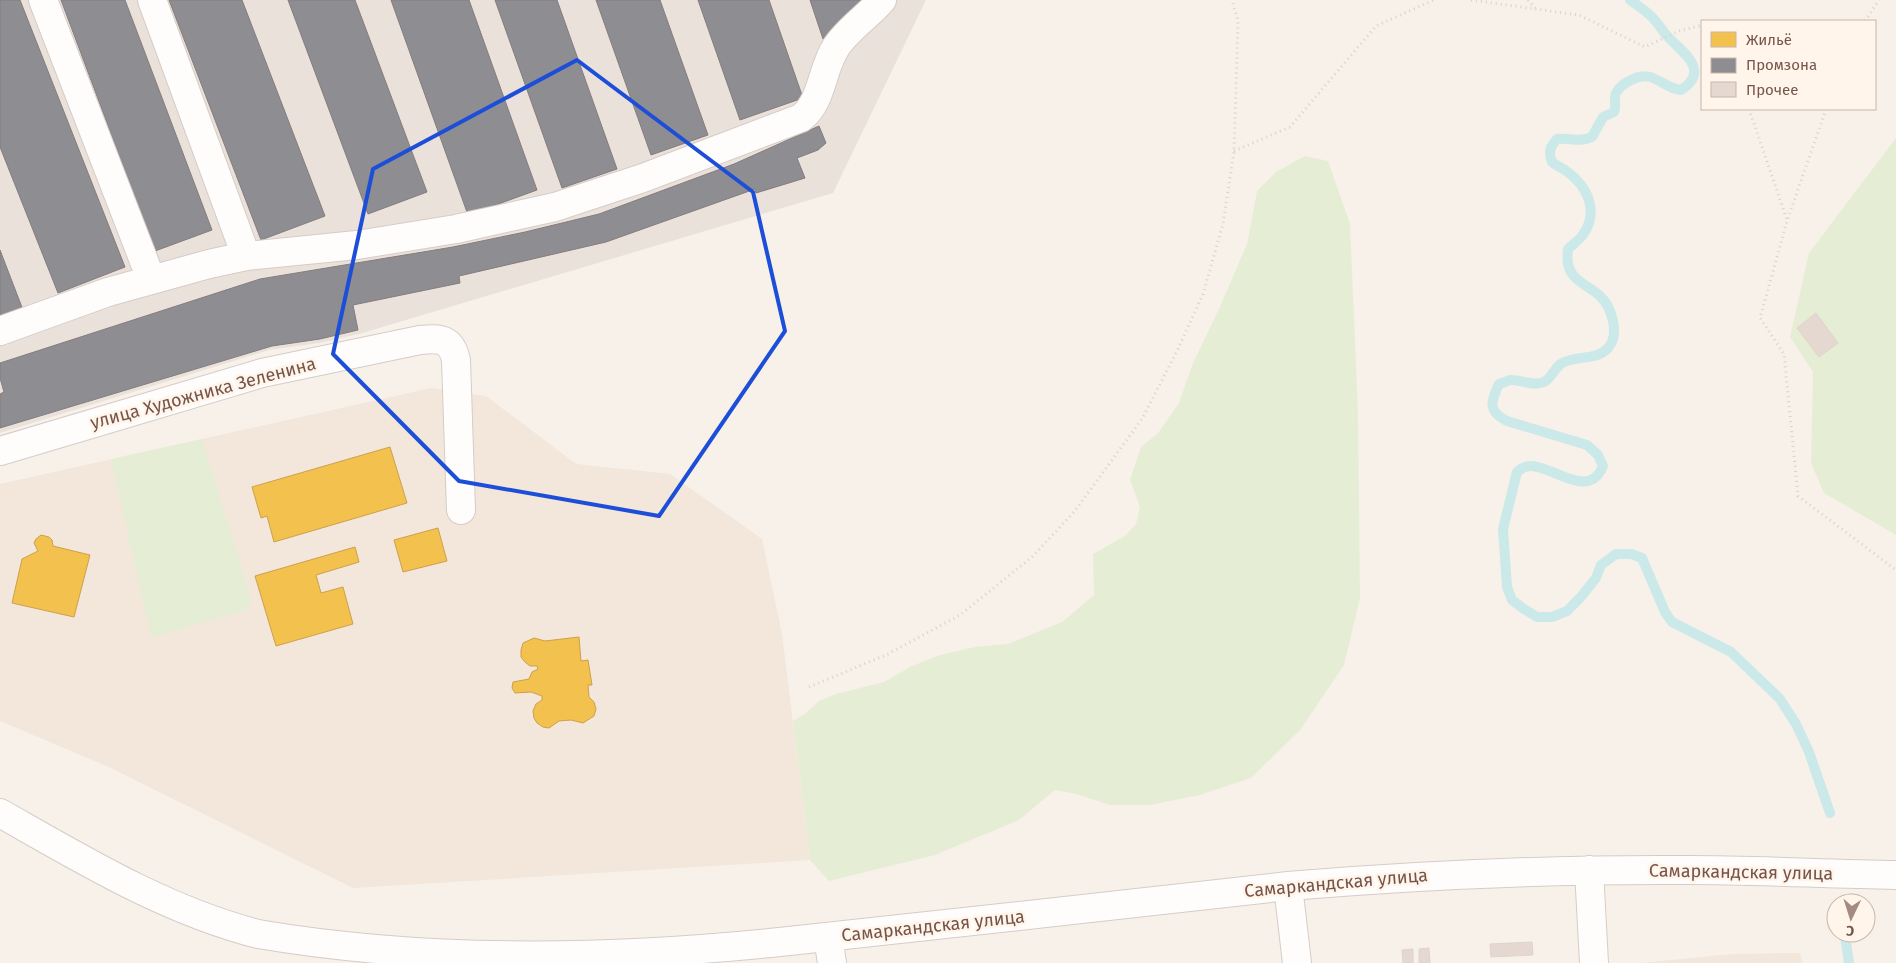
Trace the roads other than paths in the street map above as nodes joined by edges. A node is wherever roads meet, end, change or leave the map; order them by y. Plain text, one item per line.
1 (43, 0) edge
2 (152, 0) edge
3 (882, 0) edge
4 (246, 256) junction
5 (151, 278) junction
6 (0, 331) edge
7 (0, 451) edge
8 (461, 510) dead end
9 (0, 813) edge
10 (1589, 870) junction
11 (1896, 875) edge
12 (1288, 886) junction
13 (830, 950) edge
14 (1297, 963) edge
15 (1594, 963) edge

1 - 5 street
2 - 4 street
3 - 4 street
4 - 5 street
5 - 6 street
7 - 8 street, улица Художника Зеленина
9 - 13 street, Самаркандская улица
10 - 11 street, Самаркандская улица
10 - 12 street, Самаркандская улица
10 - 15 street
12 - 13 street, Самаркандская улица
12 - 14 street

